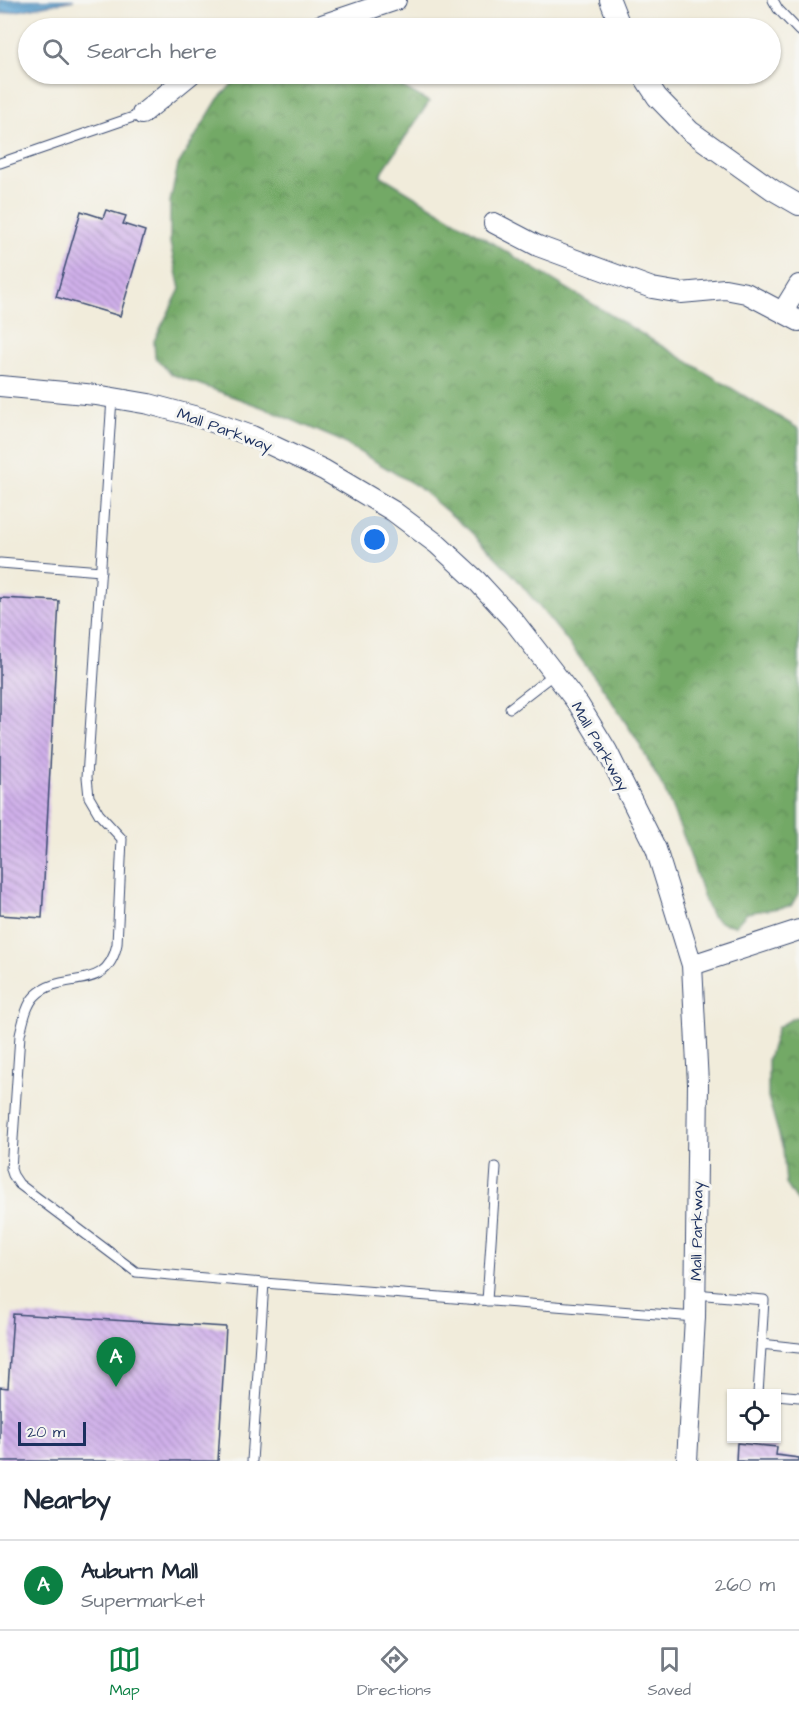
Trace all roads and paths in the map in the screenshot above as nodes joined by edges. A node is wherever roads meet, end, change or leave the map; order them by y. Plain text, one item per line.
1 (396, 0) edge
2 (610, 0) edge
3 (773, 0) edge
4 (343, 18) edge
5 (617, 18) edge
6 (799, 31) edge
7 (178, 84) edge
8 (649, 84) edge
9 (142, 114) joint
10 (0, 162) edge
11 (799, 205) edge
12 (494, 223) dead end
13 (799, 285) edge
14 (791, 316) edge
15 (0, 386) edge
16 (112, 397) junction
17 (0, 563) edge
18 (101, 571) junction
19 (554, 674) junction
20 (510, 708) dead end
21 (799, 930) edge
22 (692, 965) junction
23 (496, 1167) dead end
24 (264, 1283) junction
25 (695, 1294) junction
26 (487, 1301) junction
27 (695, 1317) junction
28 (761, 1344) junction
29 (799, 1348) edge
30 (758, 1389) edge
31 (781, 1395) edge
32 (799, 1397) edge
33 (252, 1461) edge
34 (687, 1461) edge

1 - 4 street
2 - 5 street
3 - 6 lane
7 - 9 street
8 - 11 street
9 - 10 lane
12 - 14 street
13 - 14 street
15 - 16 street, Mall Parkway
16 - 18 lane
16 - 19 street, Mall Parkway
17 - 18 lane
18 - 24 lane
19 - 20 lane
19 - 22 street, Mall Parkway
21 - 22 street
22 - 25 street, Mall Parkway
23 - 26 lane
24 - 26 lane
24 - 33 lane
25 - 27 street, Mall Parkway
25 - 28 lane
26 - 27 lane
27 - 34 street, Mall Parkway
28 - 29 lane
28 - 30 lane
31 - 32 lane

